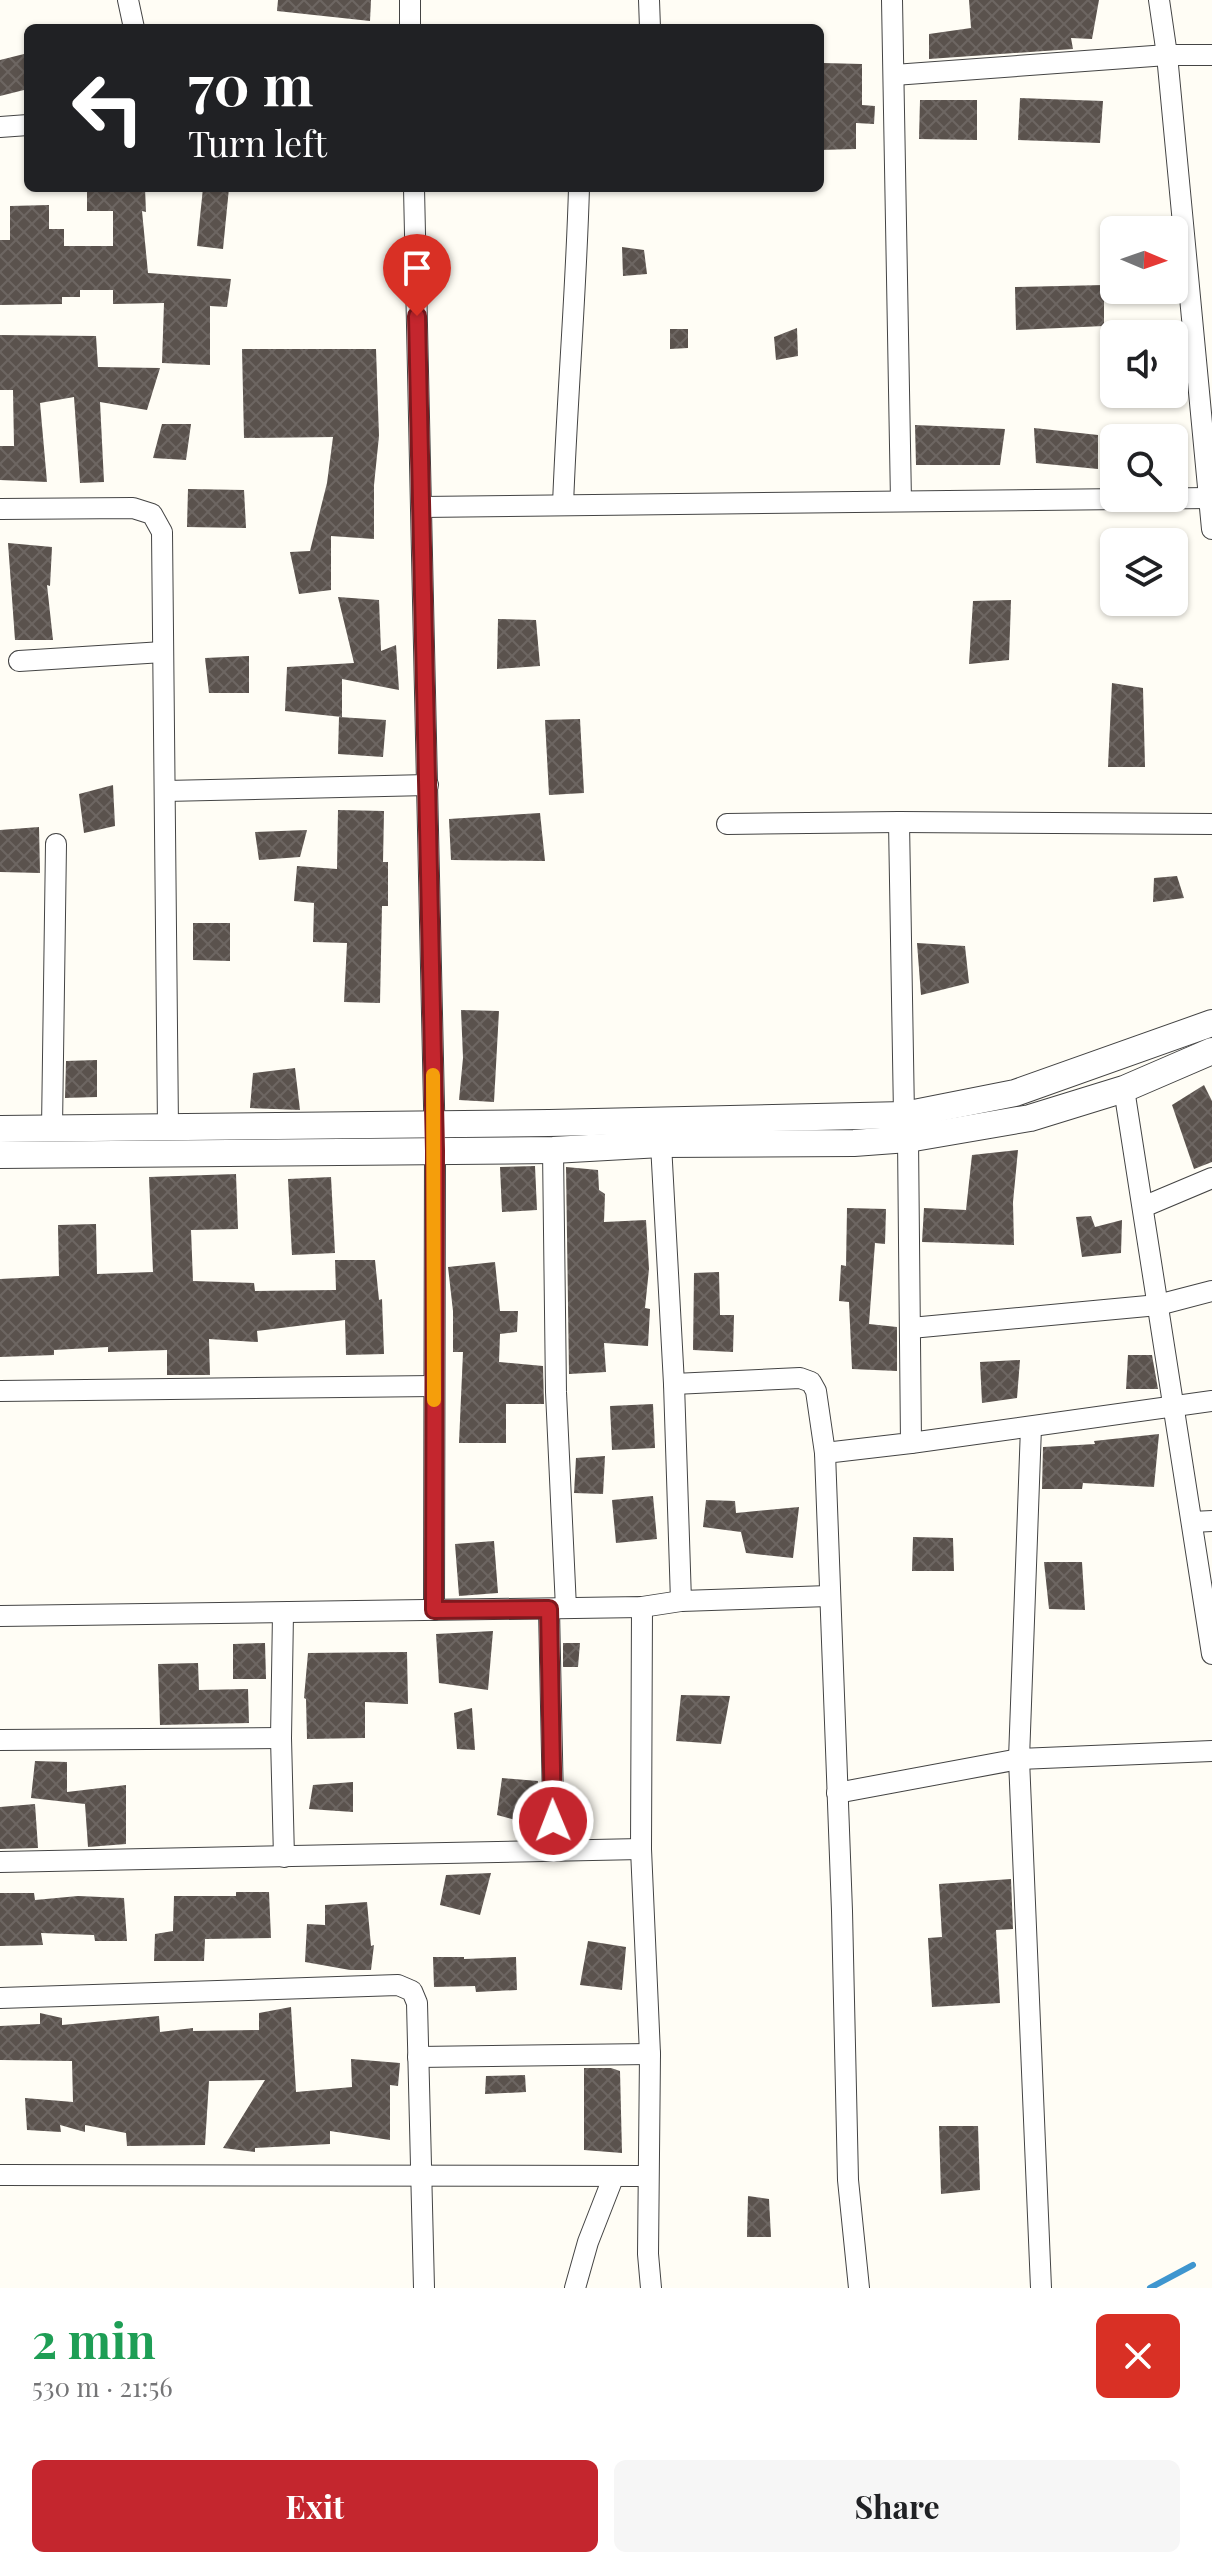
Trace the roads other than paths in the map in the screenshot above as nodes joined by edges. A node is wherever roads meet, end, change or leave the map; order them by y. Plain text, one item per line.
1 (128, 0) edge
2 (410, 0) edge
3 (649, 0) edge
4 (892, 0) edge
5 (1159, 0) edge
6 (133, 24) edge
7 (410, 24) edge
8 (650, 24) edge
9 (1167, 55) junction
10 (1212, 55) edge
11 (894, 75) junction
12 (24, 125) edge
13 (0, 127) edge
14 (414, 192) edge
15 (579, 192) edge
16 (1208, 432) edge
17 (1209, 498) junction
18 (901, 501) junction
19 (563, 505) junction
20 (421, 507) junction
21 (0, 509) edge
22 (1212, 529) edge
23 (163, 652) junction
24 (19, 661) dead end
25 (428, 785) junction
26 (165, 791) junction
27 (899, 822) junction
28 (727, 824) dead end
29 (1212, 824) edge
30 (56, 844) dead end
31 (1212, 1023) edge
32 (1212, 1051) edge
33 (1124, 1089) junction
34 (434, 1123) junction
35 (168, 1127) junction
36 (906, 1127) junction
37 (52, 1128) junction
38 (0, 1129) edge
39 (661, 1144) junction
40 (553, 1150) junction
41 (435, 1151) junction
42 (0, 1155) edge
43 (1212, 1178) edge
44 (1143, 1207) junction
45 (1212, 1291) edge
46 (1158, 1305) junction
47 (911, 1328) junction
48 (674, 1384) junction
49 (434, 1386) junction
50 (0, 1391) edge
51 (1212, 1401) edge
52 (1174, 1407) junction
53 (1031, 1427) junction
54 (911, 1443) junction
55 (825, 1453) junction
56 (1202, 1522) edge
57 (829, 1596) junction
58 (681, 1601) junction
59 (642, 1607) junction
60 (557, 1608) junction
61 (434, 1610) junction
62 (283, 1613) junction
63 (0, 1616) edge
64 (1210, 1625) edge
65 (1212, 1654) edge
66 (281, 1738) junction
67 (0, 1740) edge
68 (1212, 1751) edge
69 (1019, 1759) junction
70 (837, 1793) junction
71 (641, 1849) junction
72 (554, 1851) junction
73 (284, 1857) junction
74 (0, 1862) edge
75 (0, 1998) edge
76 (650, 2054) junction
77 (418, 2057) junction
78 (0, 2175) edge
79 (421, 2176) junction
80 (648, 2176) junction
81 (613, 2178) junction
82 (424, 2288) edge
83 (575, 2288) edge
84 (651, 2288) edge
85 (859, 2288) edge
86 (1041, 2288) edge

1 - 6 street
2 - 7 street
3 - 8 street
4 - 11 street
5 - 9 street
9 - 10 street
9 - 11 street
9 - 16 street
11 - 18 street
12 - 13 street
14 - 20 street
15 - 19 street
16 - 17 street
17 - 18 street
17 - 22 street
18 - 19 street
19 - 20 street
20 - 25 street
21 - 23 street
23 - 24 street
23 - 26 street
25 - 26 street
25 - 34 street
26 - 35 street
27 - 28 street
27 - 29 street
27 - 36 street
30 - 37 street
31 - 36 street
32 - 33 street
33 - 36 street
33 - 44 street
34 - 35 street
34 - 36 street
34 - 41 street
35 - 37 street
36 - 39 street
36 - 47 street
37 - 38 street
39 - 40 street
39 - 48 street
40 - 41 street
40 - 60 street
41 - 42 street
41 - 49 street
43 - 44 street
44 - 46 street
45 - 46 street
46 - 47 street
46 - 52 street
47 - 54 street
48 - 55 street
48 - 58 street
49 - 50 street
49 - 61 street
51 - 52 street
52 - 53 street
52 - 56 street
53 - 54 street
53 - 69 street
54 - 55 street
55 - 57 street
56 - 64 street
57 - 58 street
57 - 70 street
58 - 59 street
59 - 60 street
59 - 71 street
60 - 61 street
60 - 72 street
61 - 62 street
62 - 63 street
62 - 66 street
64 - 65 street
66 - 67 street
66 - 73 street
68 - 69 street
69 - 70 street
69 - 86 street
70 - 85 street
71 - 72 street
71 - 76 street
72 - 73 street
73 - 74 street
75 - 77 street
76 - 77 street
76 - 80 street
77 - 79 street
78 - 79 street
79 - 81 street
79 - 82 street
80 - 81 street
80 - 84 street
81 - 83 street

